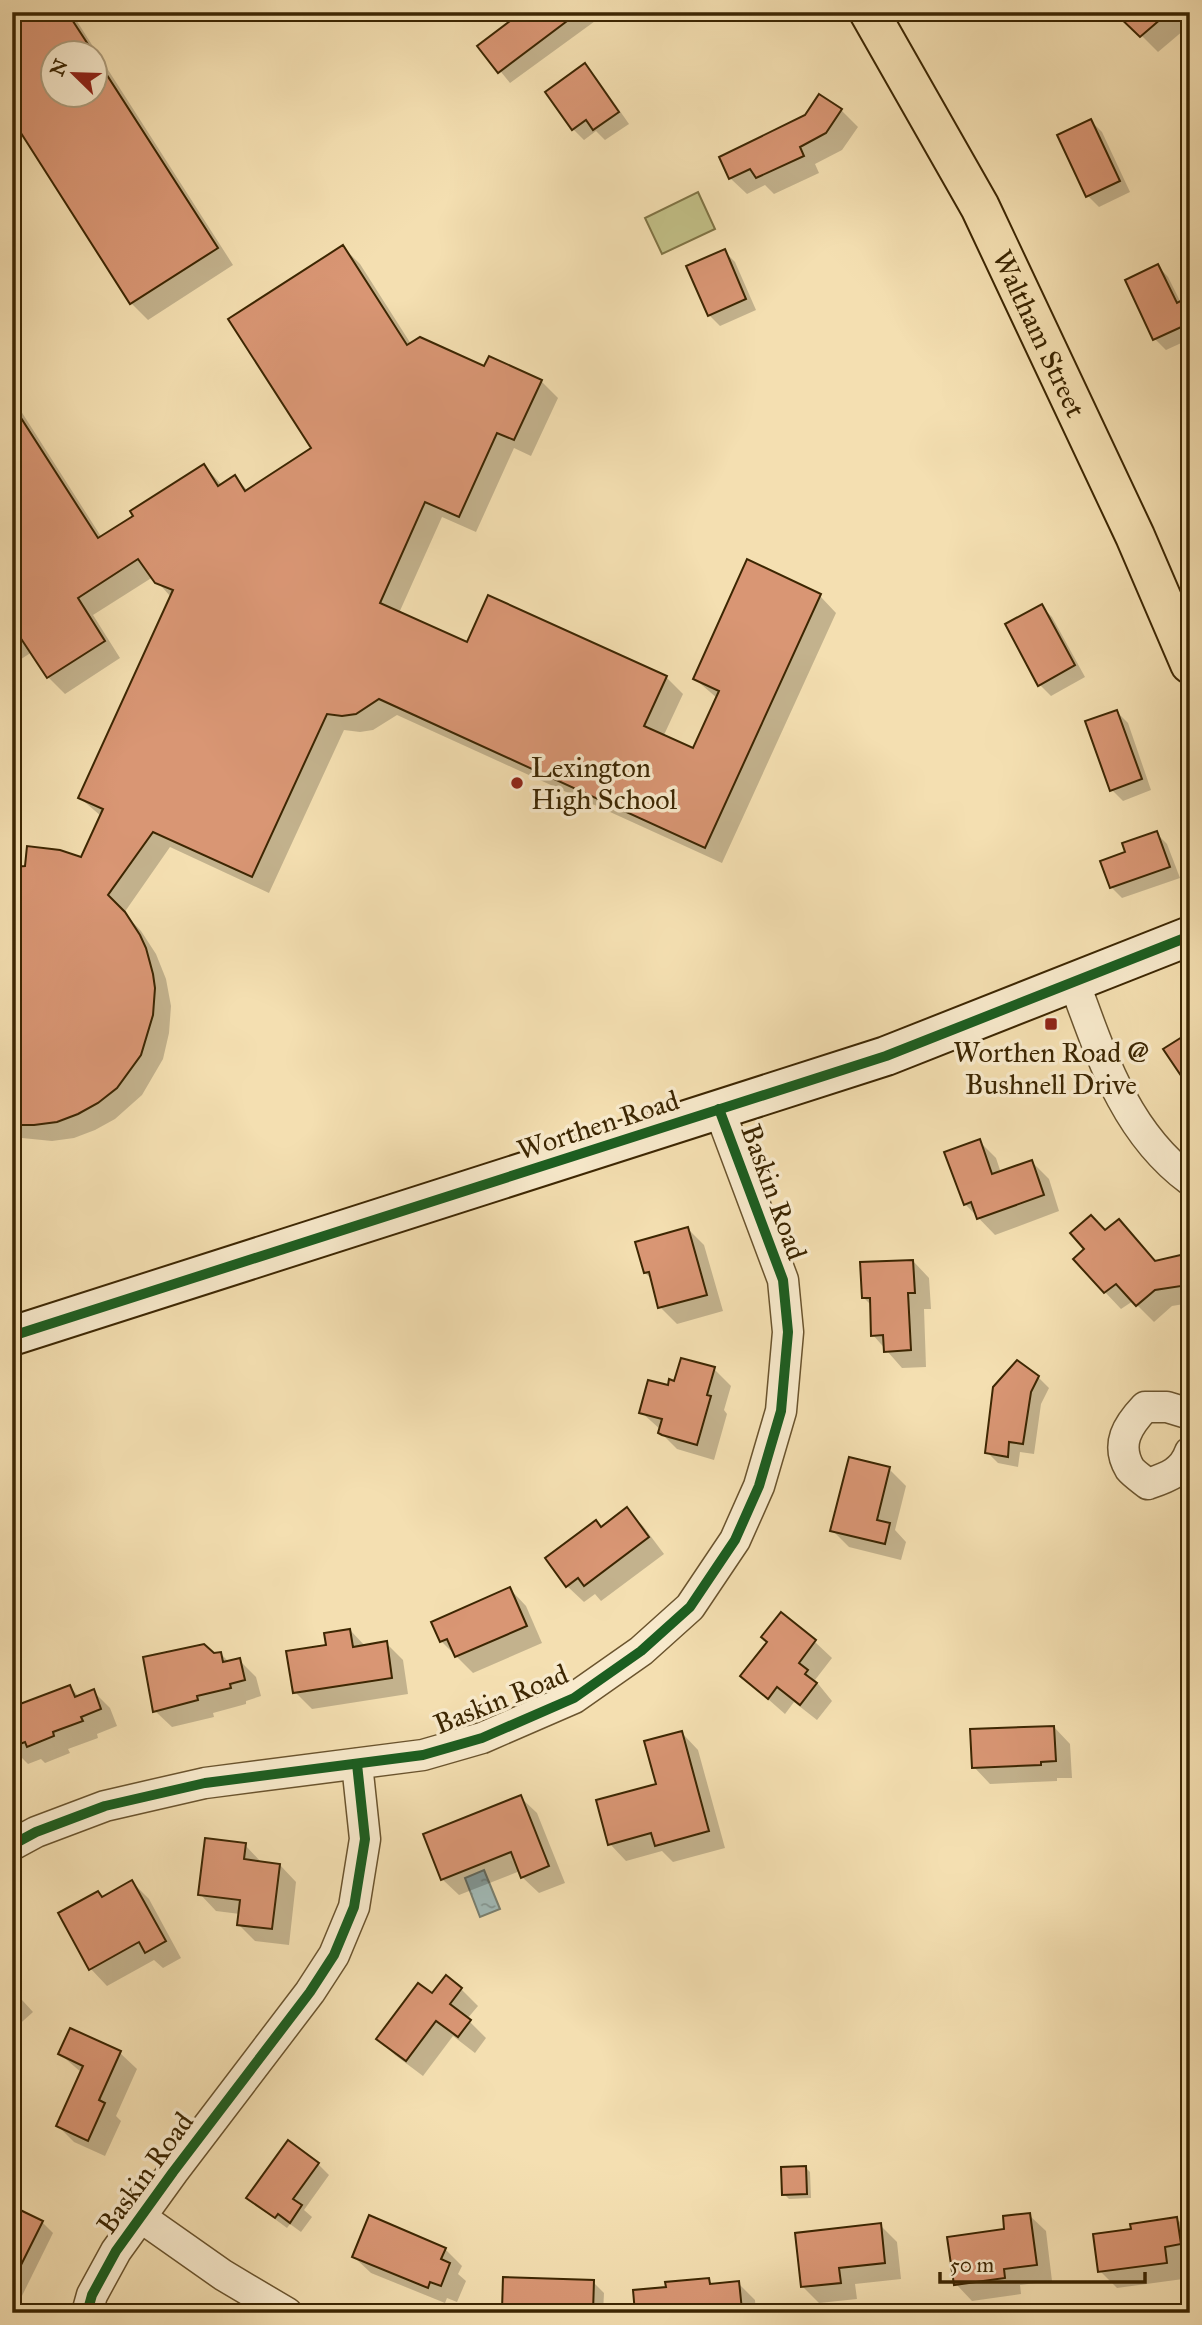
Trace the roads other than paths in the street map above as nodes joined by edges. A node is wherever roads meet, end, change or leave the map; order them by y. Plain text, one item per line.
1 (869, 12) edge
2 (1190, 664) edge
3 (1190, 936) edge
4 (1074, 982) junction
5 (719, 1110) junction
6 (1190, 1180) edge
7 (12, 1336) edge
8 (1190, 1414) edge
9 (1190, 1452) edge
10 (357, 1764) junction
11 (12, 1845) edge
12 (142, 2218) junction
13 (87, 2313) edge
14 (288, 2313) edge

1 - 2 main road, Waltham Street
3 - 4 main road, Worthen Road
4 - 5 main road, Worthen Road
4 - 6 street
5 - 7 main road, Worthen Road
5 - 10 street, Baskin Road
8 - 9 street
10 - 11 street, Baskin Road
10 - 12 street, Baskin Road
12 - 13 street, Baskin Road
12 - 14 street

